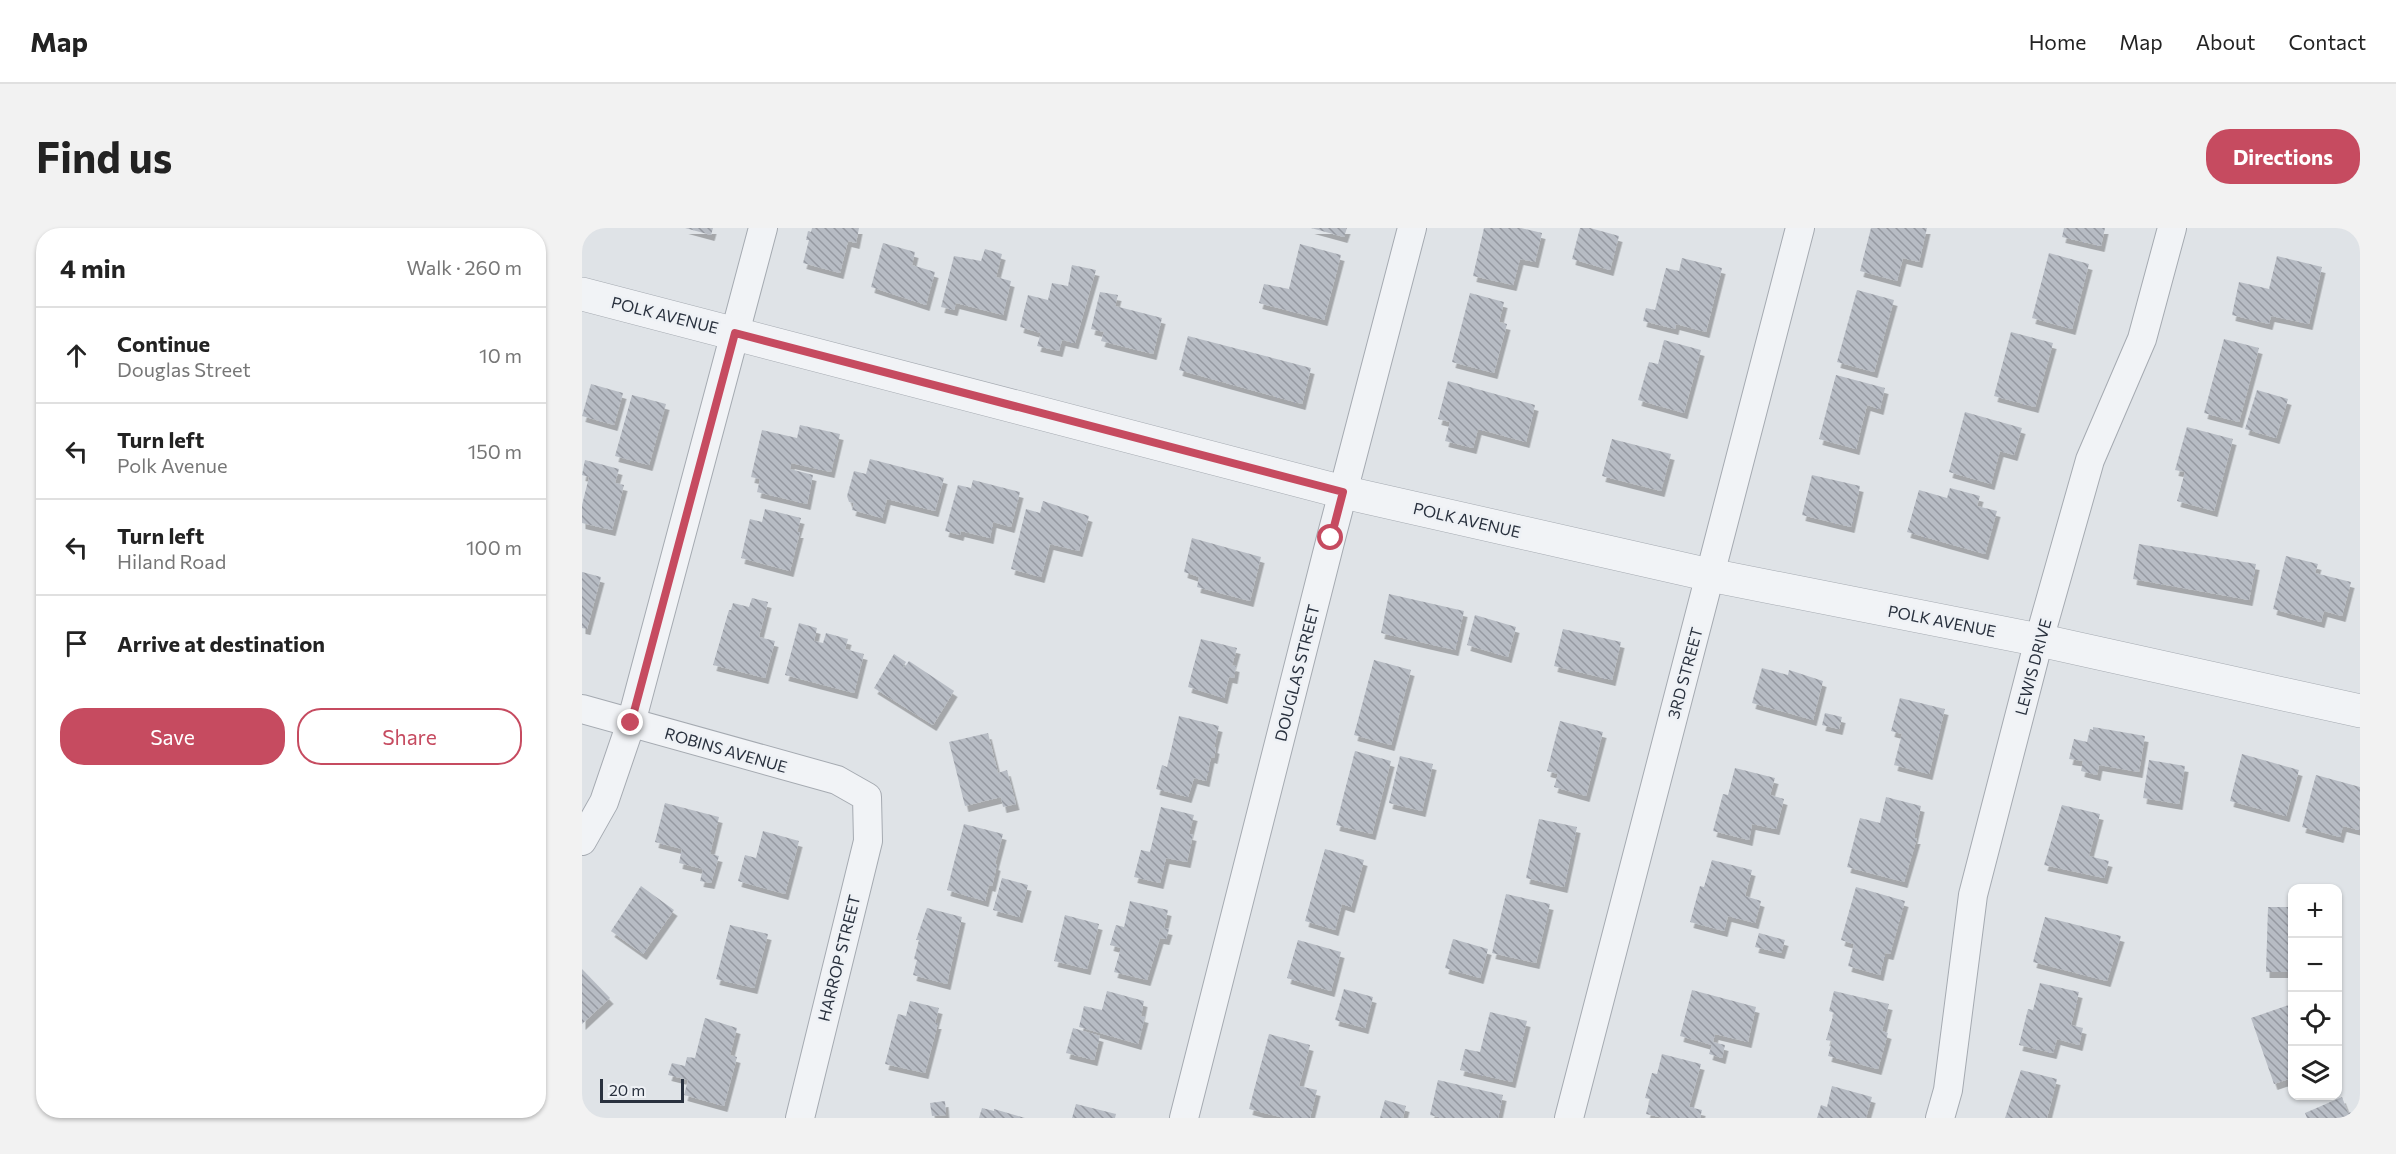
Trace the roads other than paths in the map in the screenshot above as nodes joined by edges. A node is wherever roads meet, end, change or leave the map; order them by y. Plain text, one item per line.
1 (763, 228) edge
2 (1412, 228) edge
3 (1800, 228) edge
4 (2172, 228) edge
5 (582, 294) edge
6 (735, 333) junction
7 (1343, 492) junction
8 (1710, 575) junction
9 (2039, 640) junction
10 (582, 710) edge
11 (2360, 711) edge
12 (631, 723) junction
13 (867, 797) joint
14 (582, 840) edge
15 (800, 1118) edge
16 (1184, 1118) edge
17 (1569, 1118) edge
18 (1940, 1118) edge

1 - 6 street
2 - 7 street, DOUGLAS STREET
3 - 8 street, 3RD STREET
4 - 9 street, LEWIS DRIVE
5 - 6 street, POLK AVENUE
6 - 7 street, POLK AVENUE
6 - 12 street
7 - 8 street, POLK AVENUE
7 - 16 street, DOUGLAS STREET
8 - 9 street, POLK AVENUE
8 - 17 street, 3RD STREET
9 - 11 street, POLK AVENUE
9 - 18 street, LEWIS DRIVE
10 - 12 street, ROBINS AVENUE
12 - 13 street, ROBINS AVENUE
12 - 14 street
13 - 15 street, HARROP STREET

